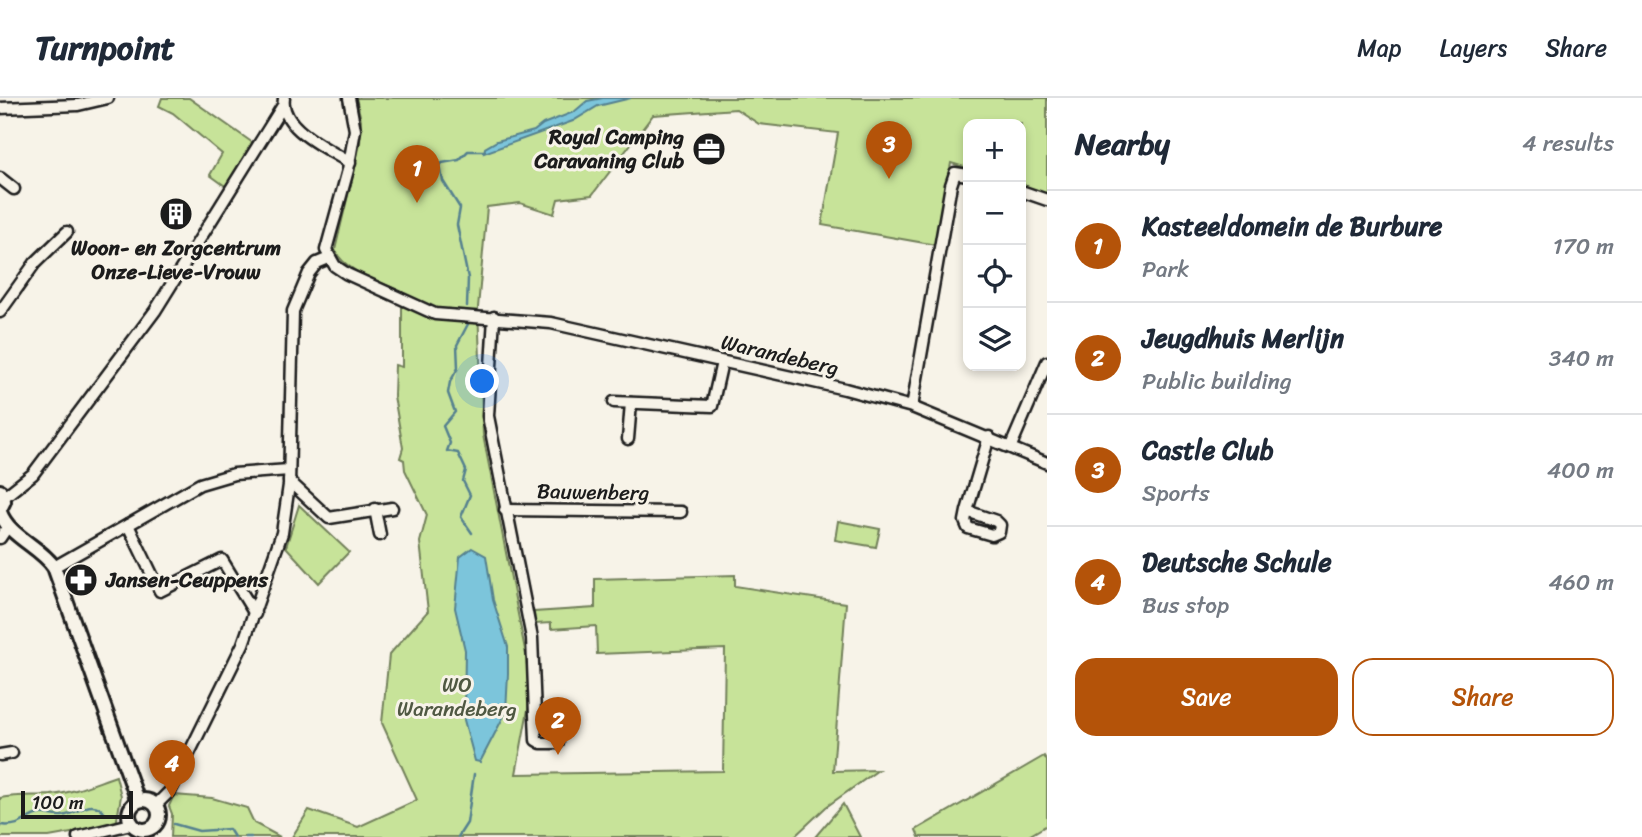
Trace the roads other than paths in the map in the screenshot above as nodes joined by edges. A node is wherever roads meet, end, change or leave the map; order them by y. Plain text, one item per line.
1 (108, 98) edge
2 (349, 98) edge
3 (283, 102) edge
4 (0, 108) edge
5 (350, 163) junction
6 (963, 174) edge
7 (0, 178) edge
8 (14, 188) dead end
9 (1026, 193) edge
10 (1047, 200) edge
11 (67, 232) dead end
12 (329, 258) junction
13 (0, 312) edge
14 (495, 317) junction
15 (722, 362) junction
16 (1047, 362) edge
17 (614, 402) dead end
18 (631, 403) junction
19 (912, 407) junction
20 (989, 437) junction
21 (628, 439) dead end
22 (1012, 446) junction
23 (1047, 463) edge
24 (289, 475) junction
25 (1, 502) edge
26 (392, 508) dead end
27 (375, 509) junction
28 (505, 510) junction
29 (967, 511) dead end
30 (681, 512) dead end
31 (128, 525) junction
32 (8, 526) junction
33 (380, 535) dead end
34 (0, 538) edge
35 (54, 567) junction
36 (255, 614) junction
37 (558, 743) dead end
38 (12, 753) dead end
39 (0, 755) edge
40 (138, 801) junction
41 (156, 805) junction
42 (128, 825) junction
43 (150, 833) edge
44 (78, 837) edge

1 - 4 street
2 - 5 street
3 - 5 street
3 - 25 street
5 - 12 street
6 - 19 street
7 - 8 street
9 - 10 street
11 - 13 street
12 - 14 street, Warandeberg
12 - 24 street
14 - 15 street, Warandeberg
14 - 28 street
15 - 18 street
15 - 19 street, Warandeberg
16 - 22 street
17 - 18 street
18 - 21 street
19 - 20 street, Warandeberg
20 - 22 street, Warandeberg
20 - 29 street
22 - 23 street, Warandeberg
24 - 27 street
24 - 31 street
24 - 36 street
25 - 32 main road
26 - 27 street
27 - 33 street
28 - 30 street, Bauwenberg
28 - 37 street
31 - 35 street
31 - 36 street
32 - 34 street
32 - 35 main road
35 - 40 main road
36 - 41 street
38 - 39 street
40 - 41 main road
40 - 42 main road
41 - 43 main road
42 - 43 main road
42 - 44 street

